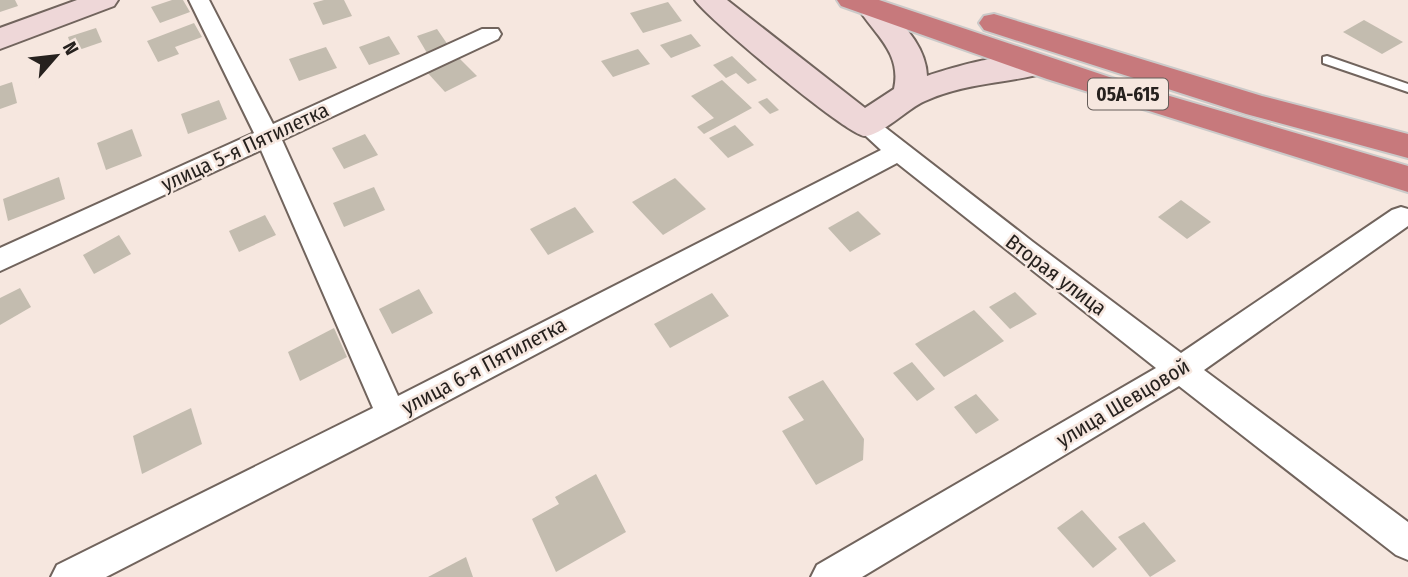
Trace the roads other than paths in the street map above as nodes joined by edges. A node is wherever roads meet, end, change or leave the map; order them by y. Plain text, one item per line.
1 (104, 0) edge
2 (199, 0) edge
3 (709, 0) edge
4 (925, 0) edge
5 (862, 4) edge
6 (490, 34) dead end
7 (0, 39) edge
8 (1327, 60) dead end
9 (1038, 65) junction
10 (1408, 88) edge
11 (909, 94) junction
12 (865, 124) junction
13 (1345, 128) junction
14 (1408, 134) edge
15 (268, 137) junction
16 (1408, 146) edge
17 (898, 152) junction
18 (1408, 179) edge
19 (1405, 219) edge
20 (0, 260) edge
21 (1181, 369) junction
22 (391, 415) junction
23 (1408, 543) edge
24 (69, 577) edge
25 (829, 577) edge

1 - 7 main road
2 - 15 street
3 - 12 main road, Вторая улица
4 - 13 highway, 05А-615
5 - 9 highway, 05А-615
5 - 11 main road
6 - 15 street, улица 5-я Пятилетка
8 - 10 lane
9 - 11 main road
9 - 18 highway, 05А-615
11 - 12 main road
12 - 17 street, Вторая улица
13 - 14 street
13 - 16 highway, 05А-615
15 - 20 street, улица 5-я Пятилетка
15 - 22 street
17 - 21 street, Вторая улица
17 - 22 street, улица 6-я Пятилетка
19 - 21 street, улица Шевцовой
21 - 23 street, Вторая улица
21 - 25 street, улица Шевцовой
22 - 24 street, улица 6-я Пятилетка

